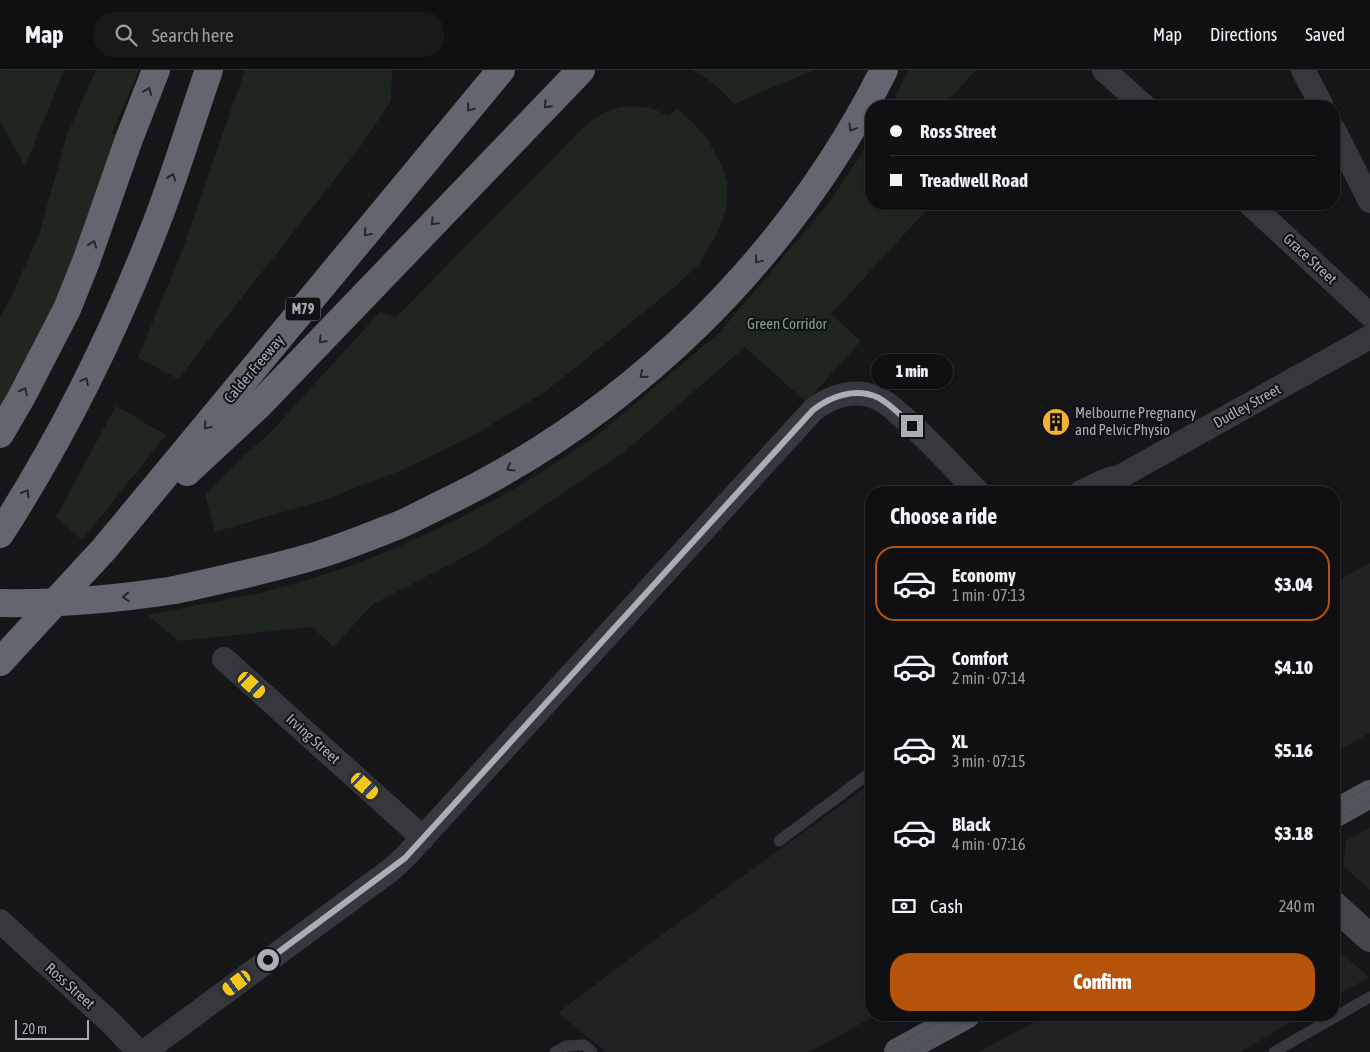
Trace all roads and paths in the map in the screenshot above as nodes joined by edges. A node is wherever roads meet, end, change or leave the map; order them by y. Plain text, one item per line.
1 (156, 70) edge
2 (209, 70) edge
3 (500, 70) edge
4 (581, 70) edge
5 (884, 70) edge
6 (1104, 70) edge
7 (1303, 70) edge
8 (868, 100) edge
9 (1137, 100) edge
10 (1319, 100) edge
11 (865, 106) edge
12 (1340, 142) edge
13 (1370, 200) edge
14 (1256, 210) edge
15 (1370, 315) edge
16 (1370, 337) edge
17 (0, 434) edge
18 (1123, 476) junction
19 (972, 486) edge
20 (1094, 486) edge
21 (1109, 486) edge
22 (0, 534) edge
23 (105, 548) junction
24 (0, 603) edge
25 (224, 660) dead end
26 (0, 662) edge
27 (865, 776) edge
28 (1370, 794) edge
29 (1340, 811) edge
30 (423, 838) junction
31 (779, 841) dead end
32 (1340, 910) edge
33 (0, 921) edge
34 (1370, 938) edge
35 (1370, 998) edge
36 (1340, 1015) edge
37 (955, 1021) edge
38 (1329, 1021) edge
39 (139, 1052) edge
40 (144, 1052) edge
41 (555, 1052) edge
42 (592, 1052) edge
43 (898, 1052) edge
44 (1274, 1052) edge

17 -> 1 highway
22 -> 2 highway
3 -> 23 highway, Calder Freeway / M79
4 -> 23 highway
5 -> 8 highway, bridge
6 - 9 street
7 - 10 street
11 -> 24 highway, bridge
12 - 13 street
14 - 15 street, Grace Street
16 - 18 street, Dudley Street
18 - 20 street, Dudley Street
18 - 21 street, Dudley Street
19 - 30 street
23 - 26 highway, Calder Freeway / M79
25 - 30 street, Irving Street
27 - 31 lane
28 - 29 main road
30 - 40 street
32 - 34 main road
33 - 39 street, Ross Street
35 - 36 lane
37 - 43 main road
38 - 44 lane
41 - 42 lane

